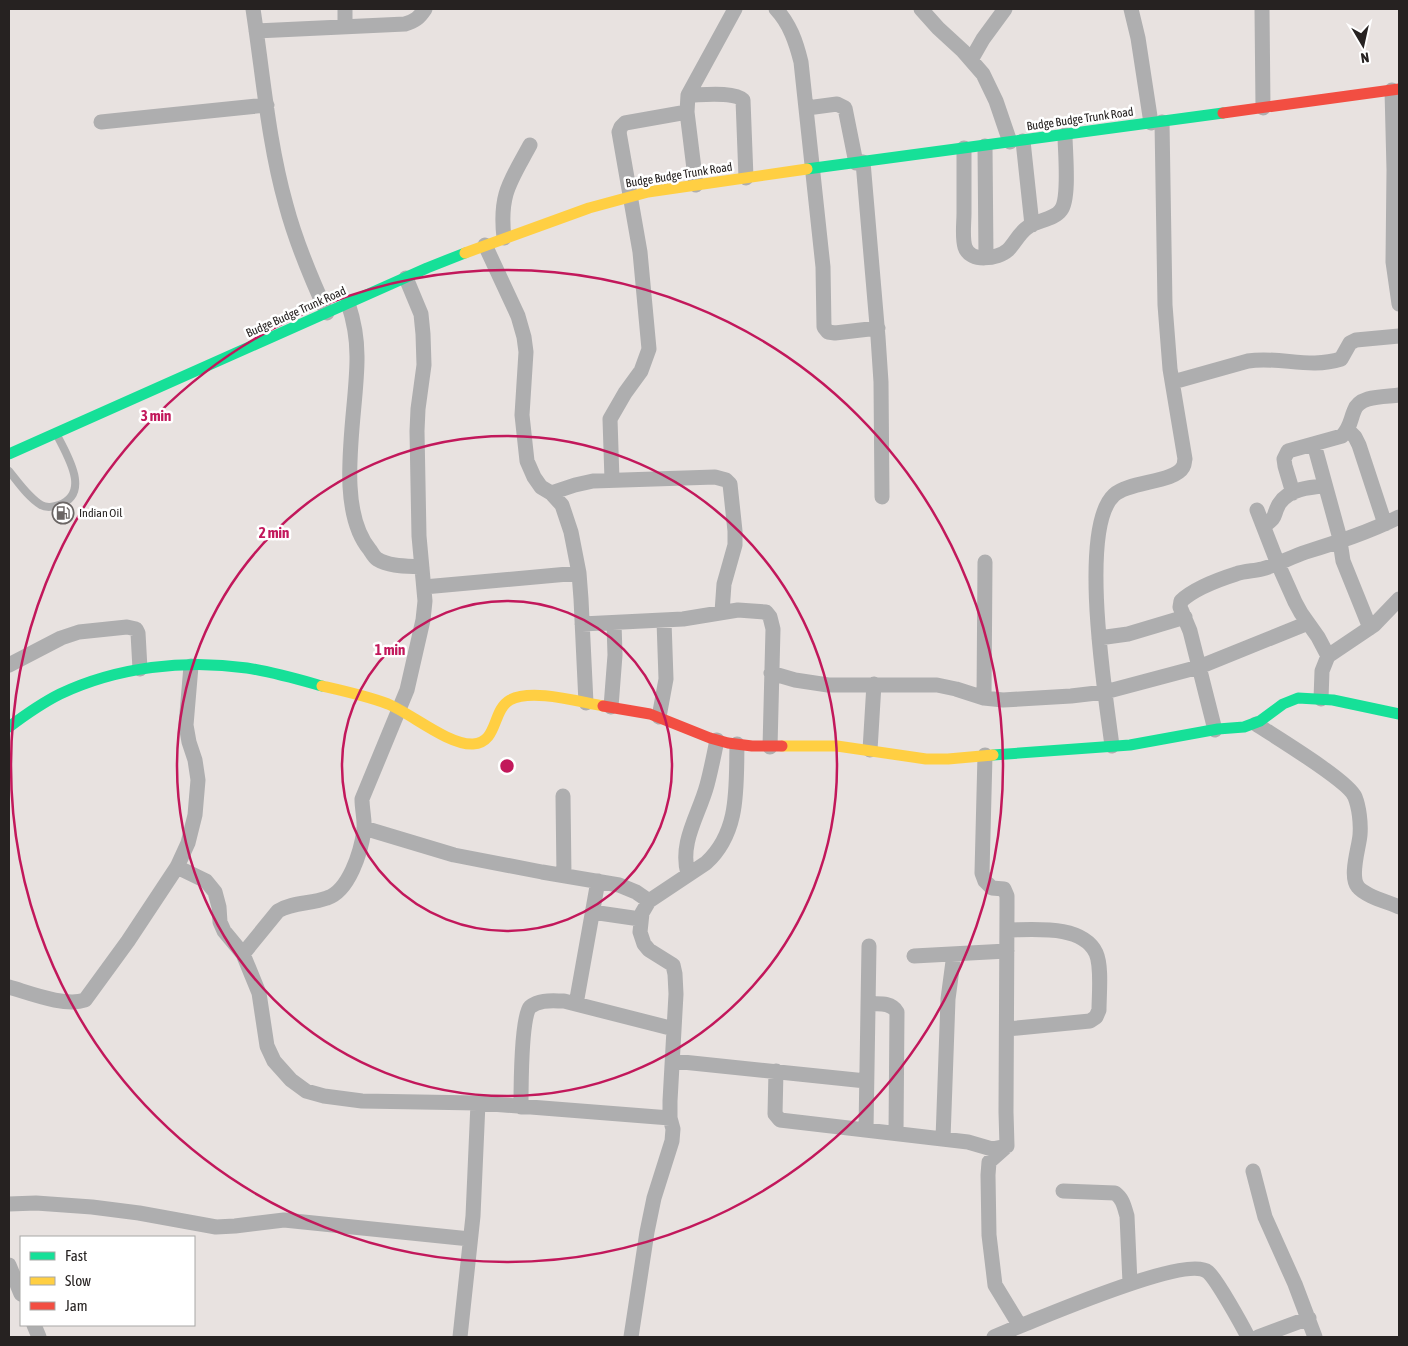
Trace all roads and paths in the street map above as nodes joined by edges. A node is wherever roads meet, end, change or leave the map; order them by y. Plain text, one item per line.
1 (253, 9) edge
2 (345, 9) edge
3 (425, 9) edge
4 (735, 9) edge
5 (776, 9) edge
6 (921, 9) edge
7 (1005, 9) edge
8 (1131, 9) edge
9 (1262, 9) edge
10 (345, 27) junction
11 (256, 31) junction
12 (971, 60) junction
13 (1396, 90) edge
14 (688, 95) junction
15 (267, 105) junction
16 (807, 108) junction
17 (1263, 108) junction
18 (687, 112) junction
19 (101, 122) dead end
20 (1156, 123) junction
21 (1065, 135) junction
22 (1017, 141) junction
23 (530, 145) dead end
24 (985, 146) junction
25 (964, 148) junction
26 (860, 163) junction
27 (814, 169) junction
28 (1397, 171) edge
29 (746, 178) junction
30 (696, 185) junction
31 (630, 197) junction
32 (1032, 225) junction
33 (504, 238) junction
34 (485, 245) junction
35 (986, 257) junction
36 (406, 278) junction
37 (348, 303) junction
38 (1399, 304) edge
39 (327, 313) junction
40 (878, 328) junction
41 (1399, 336) edge
42 (1173, 382) junction
43 (1399, 395) edge
44 (1348, 430) junction
45 (56, 433) junction
46 (1314, 444) junction
47 (9, 454) edge
48 (9, 472) edge
49 (612, 480) junction
50 (1326, 486) junction
51 (551, 493) junction
52 (1294, 493) junction
53 (882, 497) dead end
54 (1257, 510) dead end
55 (1399, 516) edge
56 (1385, 524) junction
57 (1264, 526) junction
58 (1340, 542) junction
59 (985, 562) dead end
60 (1278, 564) junction
61 (422, 567) junction
62 (578, 573) junction
63 (424, 587) junction
64 (1399, 599) edge
65 (722, 612) junction
66 (1185, 617) junction
67 (664, 621) junction
68 (614, 623) junction
69 (1308, 623) junction
70 (582, 624) junction
71 (1370, 628) junction
72 (1099, 638) junction
73 (1328, 656) junction
74 (9, 665) edge
75 (191, 666) junction
76 (1199, 667) junction
77 (140, 669) junction
78 (772, 673) junction
79 (874, 684) junction
80 (1105, 692) junction
81 (984, 698) junction
82 (1321, 698) junction
83 (586, 703) junction
84 (611, 707) junction
85 (400, 709) junction
86 (1399, 714) edge
87 (659, 717) junction
88 (10, 722) edge
89 (1256, 724) junction
90 (1215, 730) junction
91 (717, 740) junction
92 (737, 744) junction
93 (1112, 746) junction
94 (770, 747) junction
95 (870, 750) junction
96 (985, 755) junction
97 (563, 796) dead end
98 (364, 828) junction
99 (177, 867) junction
100 (688, 874) junction
101 (564, 876) junction
102 (598, 881) junction
103 (648, 901) junction
104 (1399, 907) edge
105 (592, 912) junction
106 (640, 919) junction
107 (1007, 930) junction
108 (869, 946) dead end
109 (1007, 951) junction
110 (243, 954) junction
111 (954, 954) junction
112 (914, 956) dead end
113 (9, 987) edge
114 (576, 1004) junction
115 (869, 1004) junction
116 (674, 1029) junction
117 (1007, 1029) junction
118 (672, 1061) junction
119 (776, 1071) junction
120 (866, 1081) junction
121 (478, 1103) junction
122 (521, 1107) junction
123 (670, 1118) junction
124 (866, 1130) junction
125 (896, 1133) junction
126 (943, 1139) junction
127 (990, 1155) junction
128 (1253, 1170) dead end
129 (1063, 1191) dead end
130 (9, 1204) edge
131 (470, 1239) junction
132 (9, 1265) edge
133 (1130, 1282) junction
134 (20, 1292) edge
135 (1309, 1318) junction
136 (1020, 1326) junction
137 (460, 1337) edge
138 (631, 1337) edge
139 (994, 1337) edge
140 (1248, 1337) edge
141 (1258, 1337) edge
142 (1315, 1337) edge

1 - 11 street
2 - 10 street
3 - 10 street
4 - 14 street
5 - 16 street
6 - 12 street
7 - 12 street
8 - 20 street
9 - 17 street
10 - 11 street
11 - 15 street
12 - 22 street
13 - 17 street, Budge Budge Trunk Road
13 - 28 street
14 - 18 street
14 - 29 street
15 - 19 street
15 - 39 street
16 - 26 street
16 - 27 street
17 - 20 street, Budge Budge Trunk Road
18 - 30 street
18 - 31 street
20 - 21 street, Budge Budge Trunk Road
20 - 42 street
21 - 22 street, Budge Budge Trunk Road
21 - 32 street
22 - 24 street, Budge Budge Trunk Road
22 - 32 street
23 - 33 street
24 - 25 street, Budge Budge Trunk Road
24 - 35 street
25 - 26 street, Budge Budge Trunk Road
25 - 35 street
26 - 27 street, Budge Budge Trunk Road
26 - 40 street
27 - 29 street, Budge Budge Trunk Road
27 - 40 street
28 - 38 street
29 - 30 street, Budge Budge Trunk Road
30 - 31 street, Budge Budge Trunk Road
31 - 33 street, Budge Budge Trunk Road
31 - 49 street
32 - 35 street
33 - 34 street, Budge Budge Trunk Road
34 - 36 street, Budge Budge Trunk Road
34 - 51 street
36 - 37 street, Budge Budge Trunk Road
36 - 61 street
37 - 39 street, Budge Budge Trunk Road
37 - 61 street
39 - 45 street, Budge Budge Trunk Road
40 - 53 street
41 - 42 street
42 - 72 street
43 - 44 street
44 - 46 street
44 - 56 street
45 - 47 street, Budge Budge Trunk Road
45 - 48 lane
46 - 50 street
46 - 52 street
49 - 51 street
49 - 65 street
50 - 52 street
50 - 58 street
51 - 62 street
52 - 57 street
54 - 57 street
55 - 56 street
56 - 58 street
57 - 60 street
58 - 60 street
58 - 71 street
59 - 81 street
60 - 66 street
60 - 69 street
61 - 63 street
62 - 63 street
62 - 70 street
63 - 85 street
64 - 71 street
65 - 67 street
65 - 78 street
66 - 72 street
66 - 76 street
67 - 68 street
67 - 87 street
68 - 70 street
68 - 84 street
69 - 73 street
69 - 76 street
70 - 83 street
71 - 73 street
72 - 80 street
73 - 82 street
74 - 77 street
75 - 77 street
75 - 85 street
75 - 99 street
76 - 80 street
76 - 90 street
77 - 88 street
78 - 79 street
78 - 94 street
79 - 81 street
79 - 95 street
80 - 81 street
80 - 93 street
82 - 86 street
82 - 89 street
83 - 84 street
83 - 85 street
84 - 87 street
85 - 98 street
87 - 91 street
89 - 90 street
89 - 104 street
90 - 93 street
91 - 92 street
91 - 100 street
92 - 94 street
92 - 100 street
93 - 96 street
94 - 95 street
95 - 96 street
96 - 107 street
97 - 101 street
98 - 101 street
98 - 110 street
99 - 110 street
99 - 113 street
100 - 103 street
101 - 102 street
102 - 103 street
102 - 105 street
103 - 106 street
105 - 106 street
105 - 114 street
106 - 116 street
107 - 109 street
107 - 117 street
108 - 115 street
109 - 111 street
109 - 117 street
110 - 121 street
111 - 112 street
111 - 126 street
114 - 116 street
114 - 122 street
115 - 120 street
115 - 125 street
116 - 118 street
117 - 127 street
118 - 119 street
118 - 123 street
119 - 120 street
119 - 124 street
120 - 124 street
121 - 122 street
121 - 131 street
122 - 123 street
123 - 138 street
124 - 125 street
125 - 126 street
126 - 127 street
127 - 136 street
128 - 135 street
129 - 133 street
130 - 131 street
131 - 137 street
132 - 134 street
133 - 136 street
133 - 140 street
135 - 141 street
135 - 142 street
136 - 139 street

